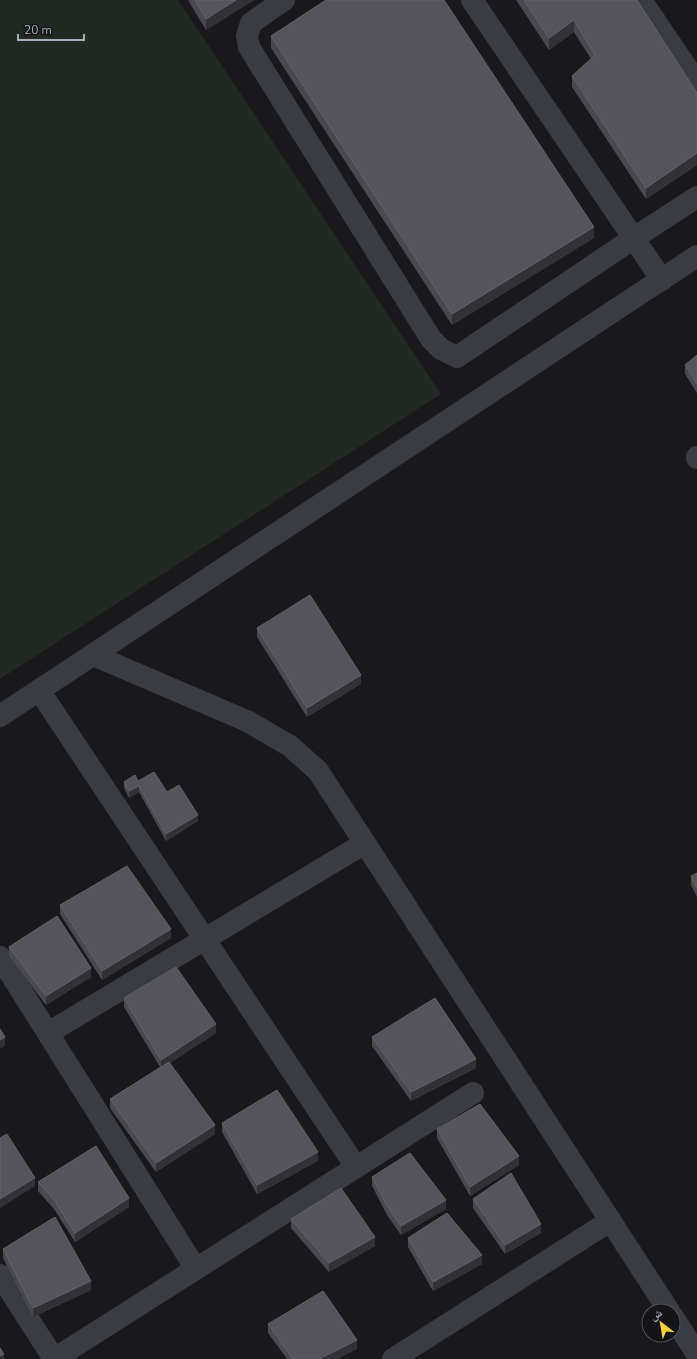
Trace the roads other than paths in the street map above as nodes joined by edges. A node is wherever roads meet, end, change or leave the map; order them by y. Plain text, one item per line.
1 (284, 0) edge
2 (472, 0) edge
3 (641, 0) edge
4 (697, 83) edge
5 (697, 197) edge
6 (634, 238) junction
7 (697, 256) edge
8 (662, 280) junction
9 (93, 655) junction
10 (39, 690) junction
11 (0, 716) edge
12 (365, 843) junction
13 (205, 939) junction
14 (0, 956) edge
15 (48, 1033) junction
16 (472, 1093) dead end
17 (356, 1167) junction
18 (610, 1221) junction
19 (196, 1269) junction
20 (0, 1275) edge
21 (664, 1303) edge
22 (681, 1329) edge
23 (697, 1354) edge
24 (54, 1359) edge
25 (393, 1359) edge

1 - 6 street
2 - 6 street
3 - 4 street
5 - 6 street
6 - 8 street
7 - 8 street
8 - 9 street
9 - 10 street
9 - 12 street
10 - 11 street
10 - 13 street
12 - 13 street
12 - 18 street
13 - 15 street
13 - 17 street
14 - 15 street
15 - 19 street
16 - 17 street
17 - 19 street
18 - 21 street
18 - 25 street
19 - 24 street
20 - 24 street
22 - 23 street

